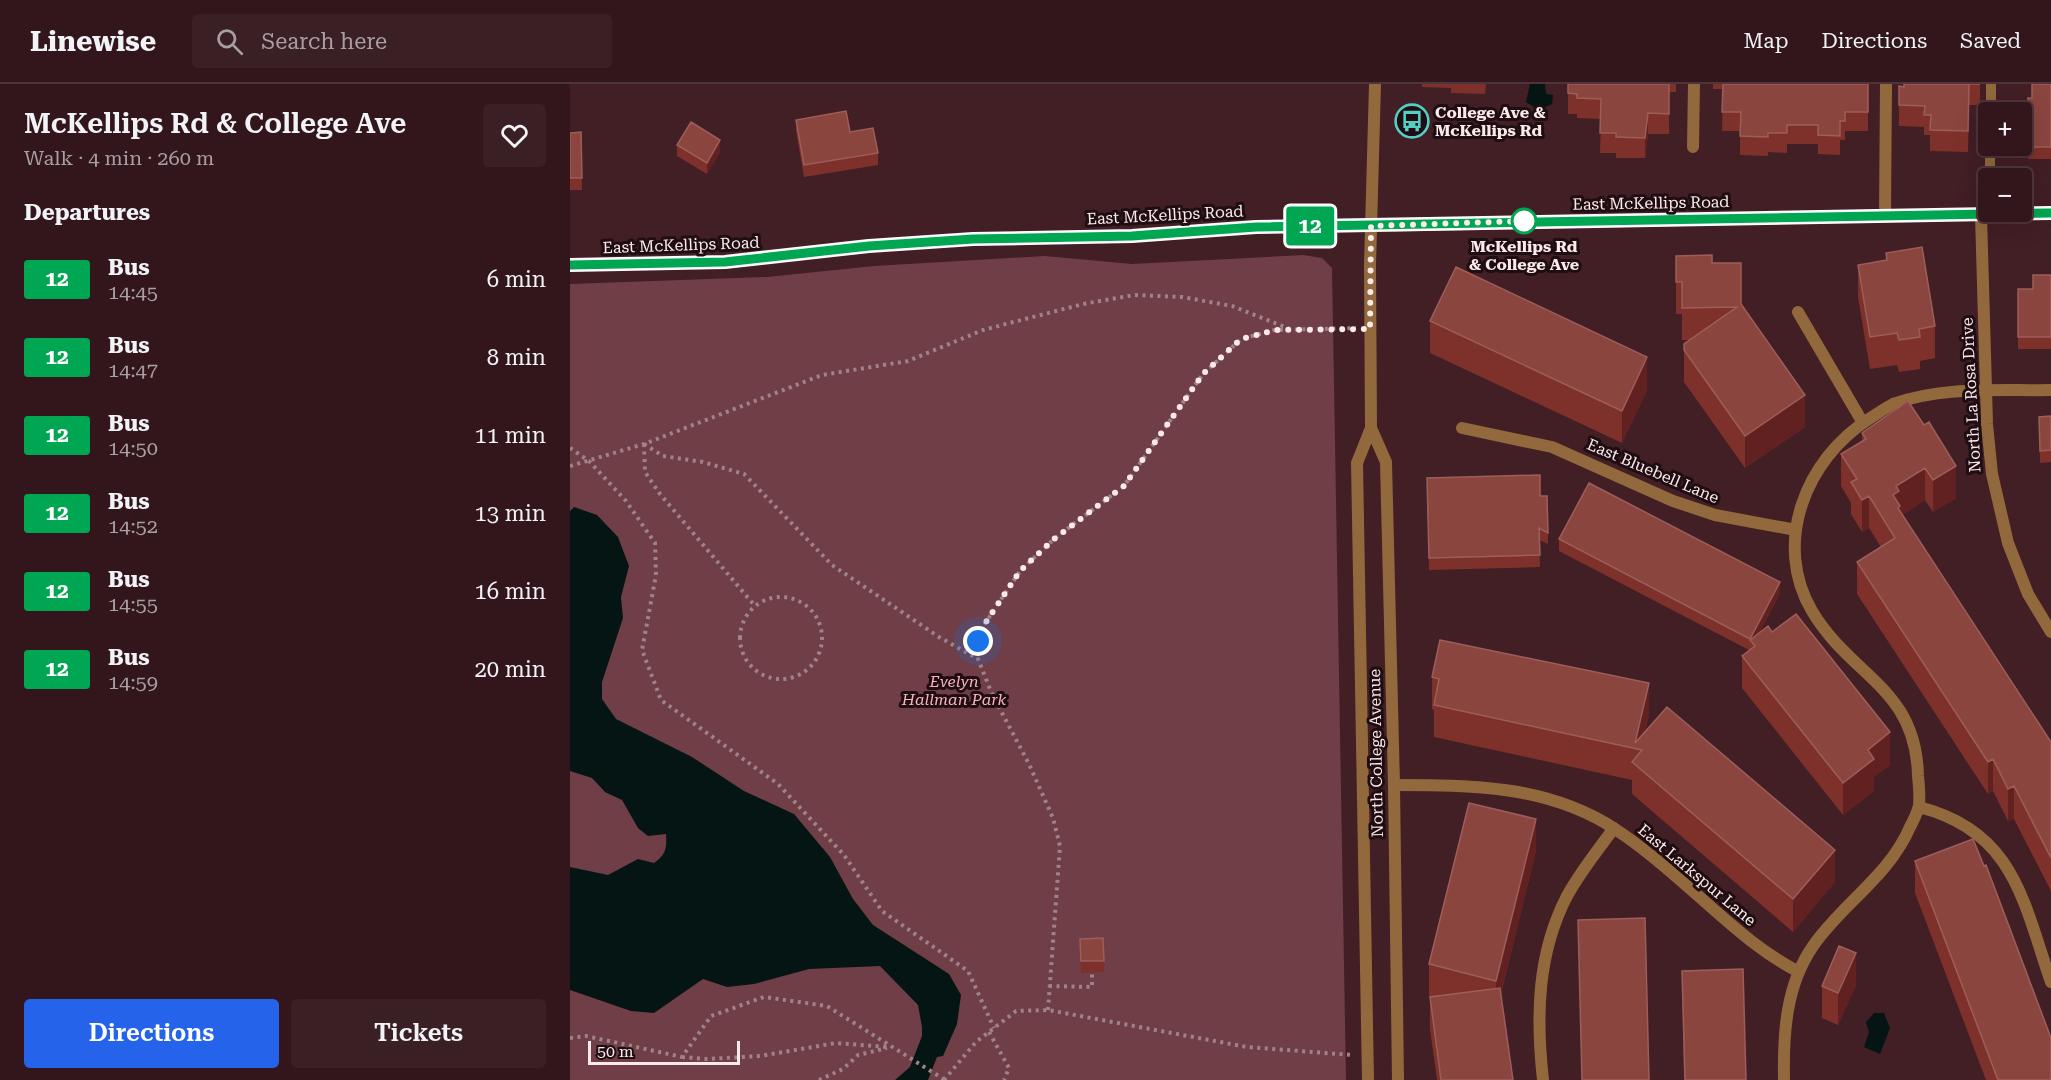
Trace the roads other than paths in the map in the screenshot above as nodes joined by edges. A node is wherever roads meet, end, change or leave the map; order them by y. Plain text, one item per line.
1 (1375, 84) edge
2 (1694, 84) edge
3 (1886, 84) edge
4 (1991, 84) edge
5 (1990, 102) edge
6 (1693, 147) dead end
7 (2032, 213) edge
8 (2051, 213) edge
9 (1978, 214) edge
10 (1885, 216) junction
11 (1987, 222) edge
12 (1371, 226) junction
13 (570, 265) edge
14 (1798, 312) dead end
15 (2051, 390) edge
16 (1986, 392) junction
17 (1863, 423) junction
18 (1371, 428) junction
19 (1462, 428) dead end
20 (1796, 530) junction
21 (2051, 632) edge
22 (1394, 785) junction
23 (1919, 807) junction
24 (1614, 828) junction
25 (1799, 972) junction
26 (2051, 982) edge
27 (1368, 1080) edge
28 (1398, 1080) edge
29 (1543, 1080) edge
30 (1784, 1080) edge

1 - 12 street, North College Avenue
2 - 6 street
3 - 10 street
4 - 5 lane
7 - 8 street, East McKellips Road
9 - 10 street, East McKellips Road
10 - 12 street, East McKellips Road
11 - 16 street, North La Rosa Drive
12 - 13 street, East McKellips Road
12 - 18 street, North College Avenue
14 - 17 street
15 - 16 street
16 - 17 street
16 - 21 street, North La Rosa Drive
17 - 20 street
18 - 22 street, North College Avenue
18 - 27 street, North College Avenue
19 - 20 street, East Bluebell Lane
20 - 23 street
22 - 24 street, East Larkspur Lane
22 - 28 street, North College Avenue
23 - 25 street
23 - 26 street
24 - 25 street, East Larkspur Lane
24 - 29 street
25 - 30 street

